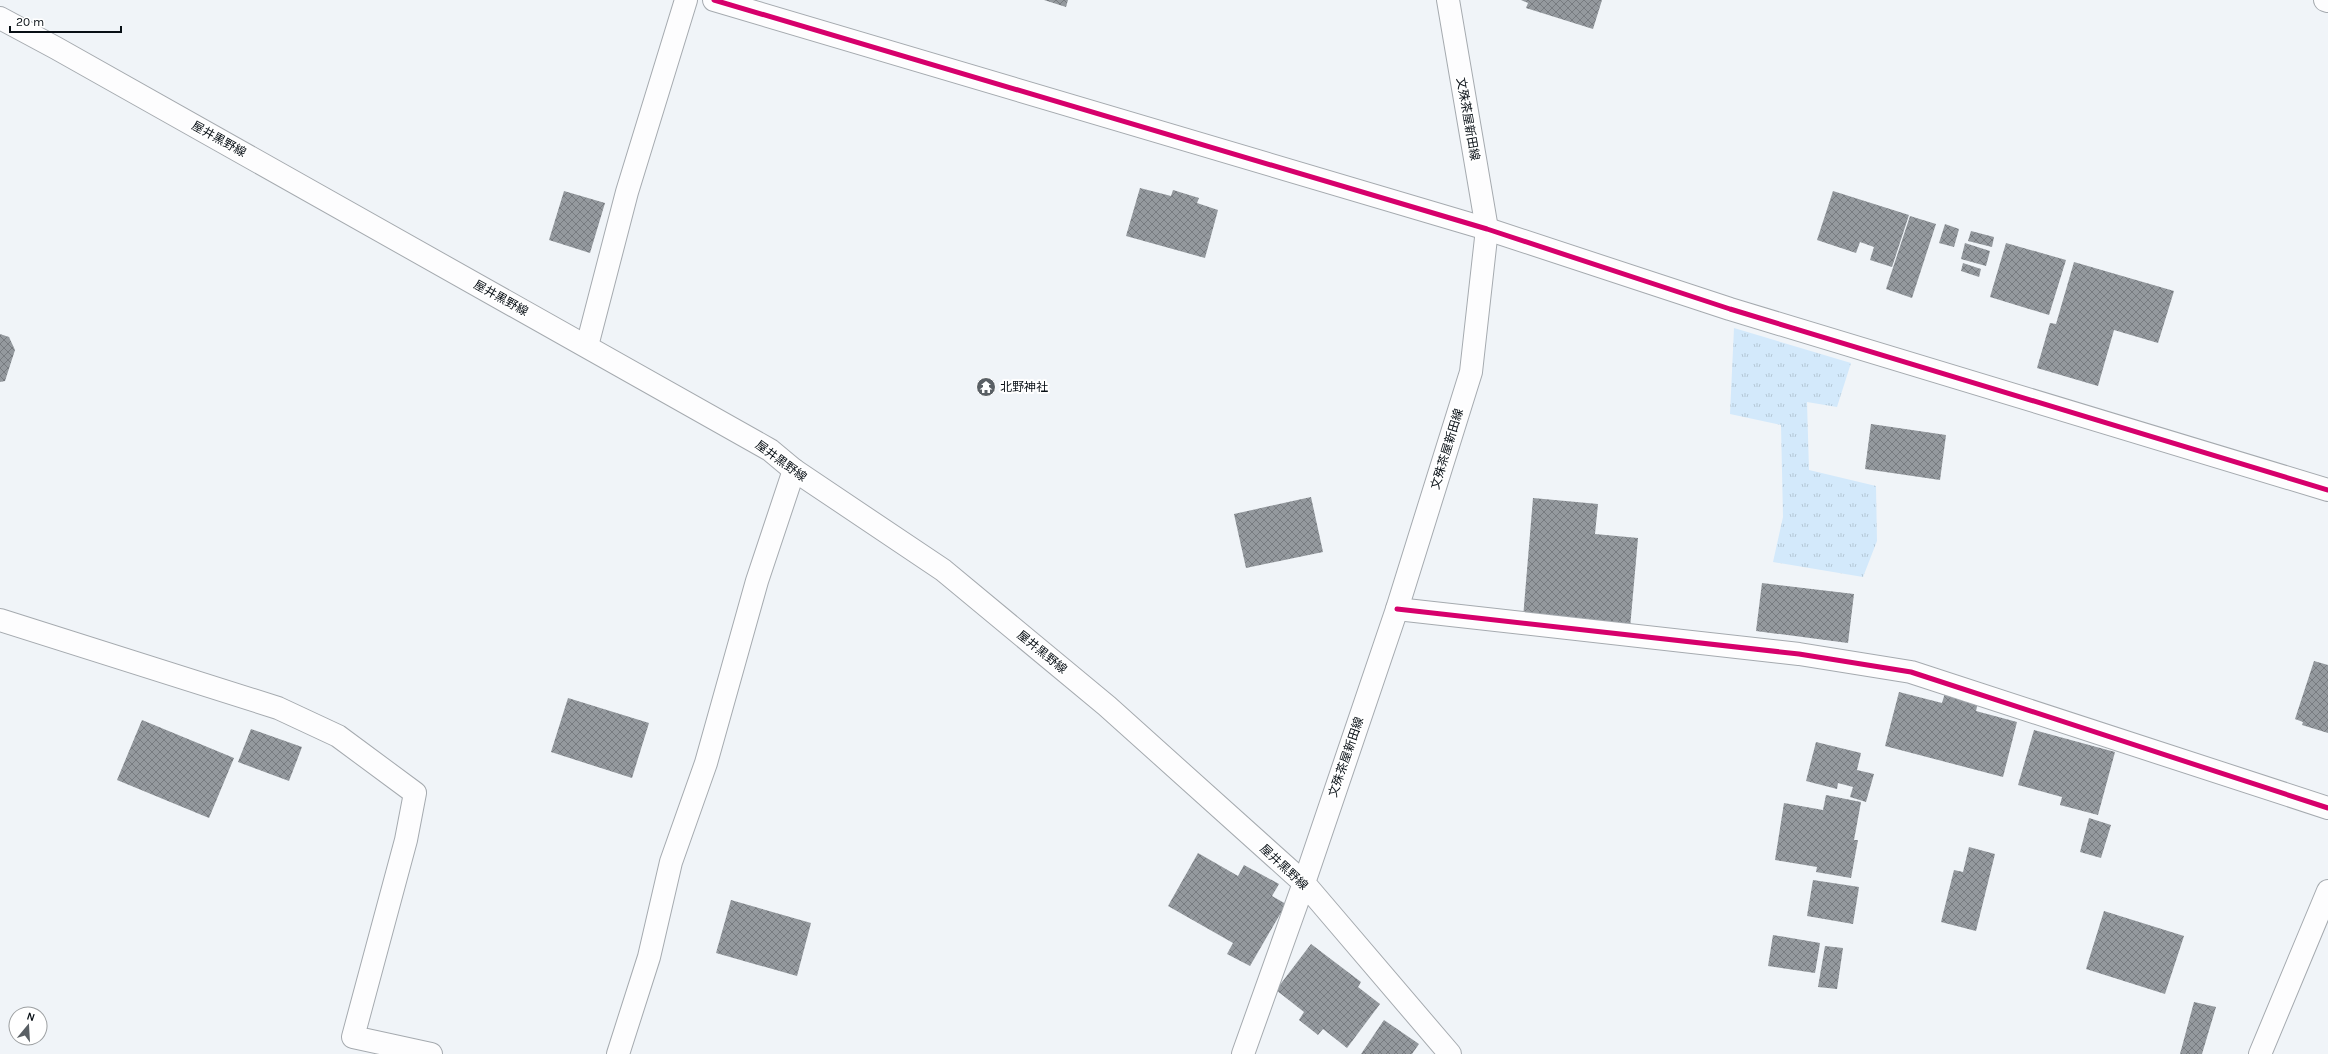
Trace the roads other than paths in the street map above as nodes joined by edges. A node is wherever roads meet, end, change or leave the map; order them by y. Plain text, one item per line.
1 (686, 0) edge
2 (714, 0) edge
3 (1448, 0) edge
4 (2325, 0) edge
5 (2328, 1) edge
6 (0, 18) edge
7 (1487, 228) junction
8 (587, 346) junction
9 (794, 470) junction
10 (2328, 490) edge
11 (1397, 609) junction
12 (0, 620) edge
13 (2328, 808) edge
14 (1304, 883) junction
15 (2328, 891) edge
16 (431, 1054) edge
17 (618, 1054) edge
18 (1243, 1054) edge
19 (1450, 1054) edge
20 (2260, 1054) edge

1 - 8 street
2 - 7 street
3 - 7 street, 文殊茶屋新田線
4 - 5 street
6 - 8 street, 屋井黒野線
7 - 10 street
7 - 11 street, 文殊茶屋新田線
8 - 9 street, 屋井黒野線
9 - 14 street, 屋井黒野線
9 - 17 street
11 - 13 street
11 - 14 street, 文殊茶屋新田線
12 - 16 street
14 - 18 street, 文殊茶屋新田線
14 - 19 street, 屋井黒野線
15 - 20 street

